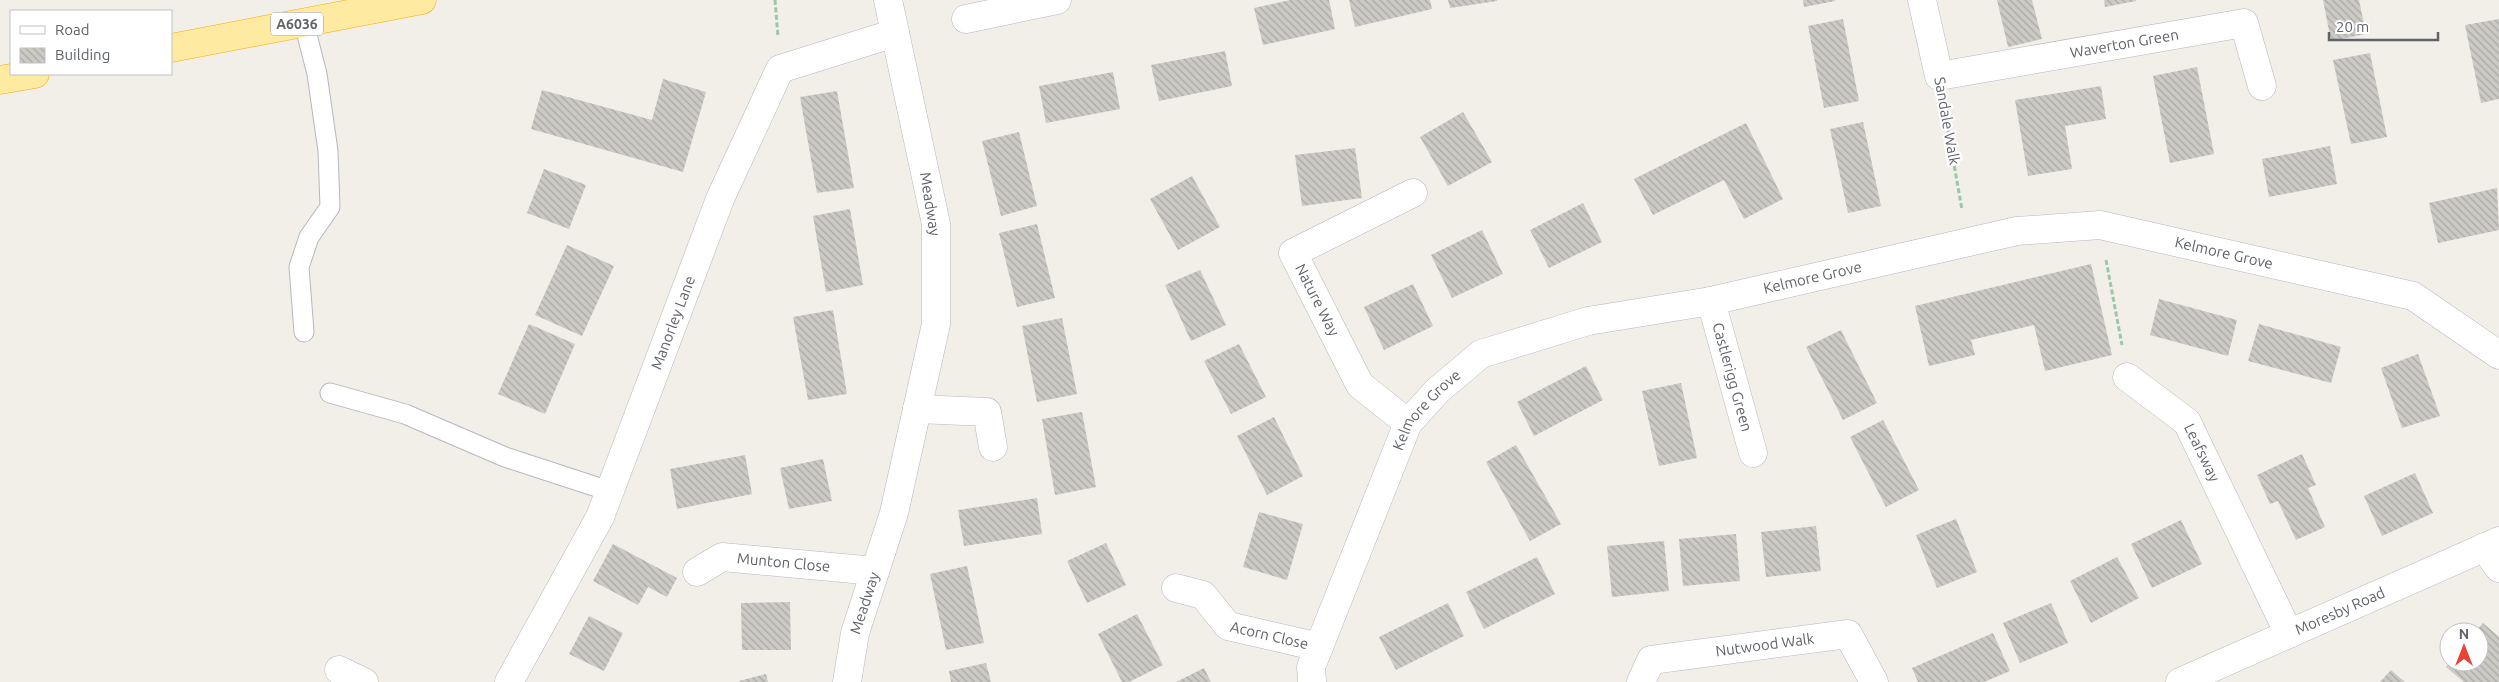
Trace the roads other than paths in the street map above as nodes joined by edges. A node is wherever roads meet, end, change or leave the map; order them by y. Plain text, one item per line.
1 (422, 0) edge
2 (888, 0) edge
3 (1057, 0) edge
4 (1922, 0) edge
5 (966, 19) dead end
6 (304, 23) junction
7 (895, 33) junction
8 (172, 48) edge
9 (29, 75) edge
10 (1939, 76) joint
11 (0, 80) edge
12 (2262, 86) dead end
13 (1413, 192) dead end
14 (1712, 301) junction
15 (304, 332) dead end
16 (2499, 355) edge
17 (2127, 377) road end
18 (330, 393) dead end
19 (917, 410) junction
20 (1408, 424) junction
21 (993, 446) dead end
22 (1753, 453) dead end
23 (609, 491) junction
24 (2494, 552) edge
25 (875, 570) junction
26 (697, 572) dead end
27 (1176, 588) dead end
28 (2289, 634) junction
29 (1319, 647) junction
30 (339, 670) dead end
31 (2186, 681) edge
32 (364, 682) edge
33 (509, 682) edge
34 (847, 682) edge
35 (1312, 682) edge
36 (1641, 682) edge
37 (1874, 682) edge

1 - 6 highway, A6036
2 - 7 street, Meadway
3 - 5 street
4 - 10 street, Sandale Walk
6 - 8 highway, A6036
6 - 15 lane
7 - 19 street, Meadway
7 - 23 street, Manorley Lane
9 - 11 highway
10 - 12 street, Waverton Green
13 - 20 street, Nature Way
14 - 16 street, Kelmore Grove
14 - 20 street, Kelmore Grove
14 - 22 street, Castlerigg Green
17 - 28 street, Leafsway
18 - 23 lane
19 - 21 street
19 - 25 street, Meadway
20 - 29 street, Kelmore Grove
23 - 33 street, Manorley Lane
24 - 28 street, Moresby Road
25 - 26 street, Munton Close
25 - 34 street, Meadway
27 - 29 street, Acorn Close
28 - 31 street, Moresby Road
29 - 35 street, Kelmore Grove
30 - 32 street
36 - 37 street, Nutwood Walk

